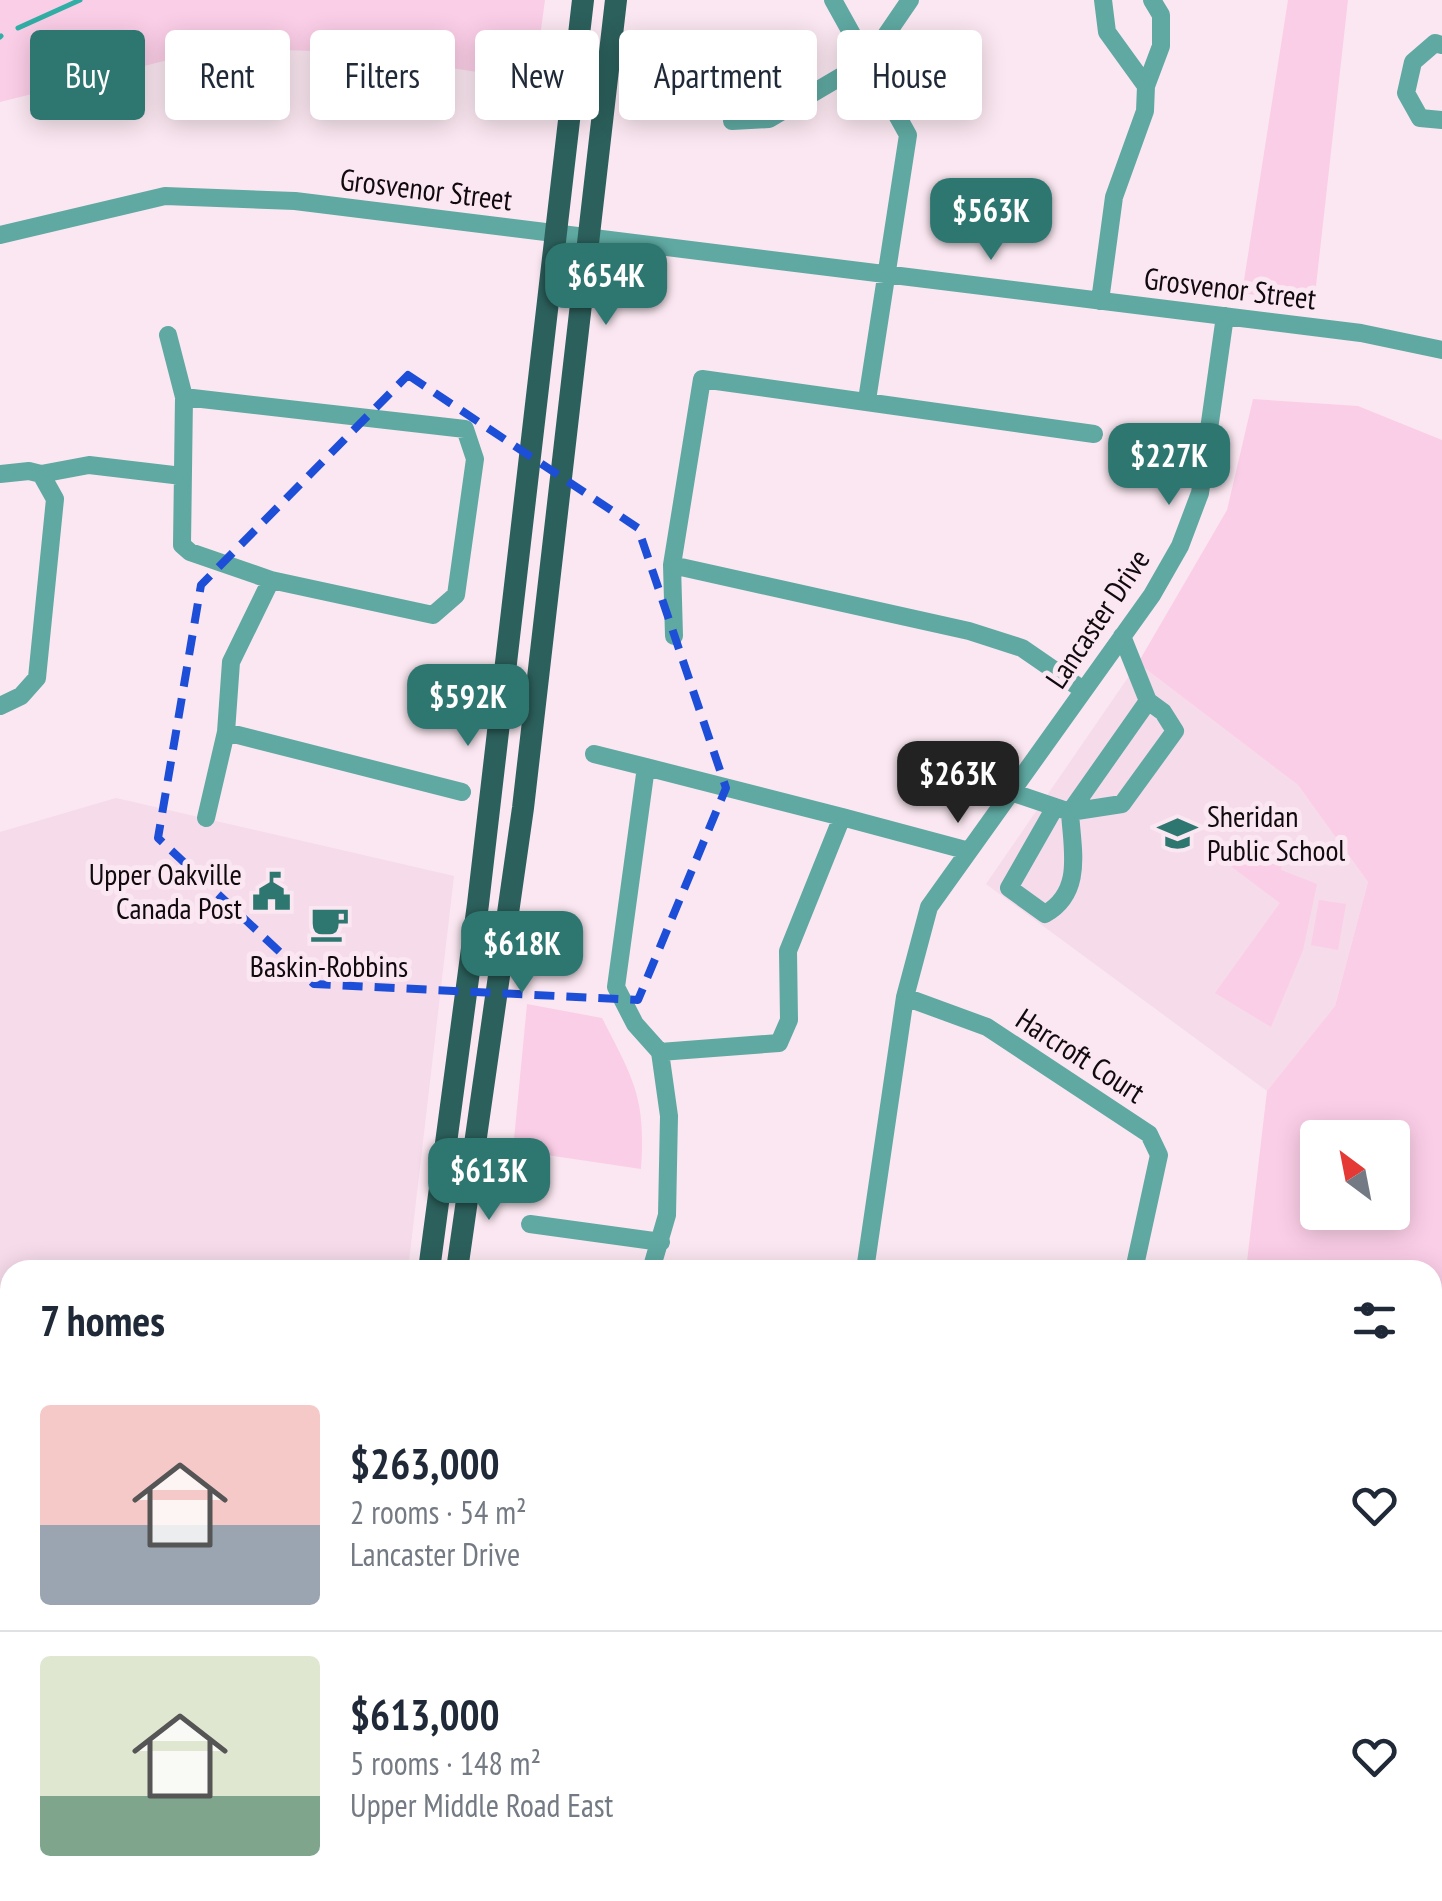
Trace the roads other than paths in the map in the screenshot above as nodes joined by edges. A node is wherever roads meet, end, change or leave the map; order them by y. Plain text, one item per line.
1 (582, 0) edge
2 (616, 0) edge
3 (833, 0) edge
4 (910, 0) edge
5 (1103, 0) edge
6 (1152, 0) edge
7 (851, 30) edge
8 (890, 30) edge
9 (1442, 45) edge
10 (837, 79) edge
11 (1146, 86) junction
12 (901, 120) edge
13 (1442, 120) edge
14 (732, 121) dead end
15 (559, 234) junction
16 (0, 235) edge
17 (588, 237) junction
18 (886, 274) junction
19 (1100, 300) junction
20 (1225, 316) junction
21 (168, 335) dead end
22 (1442, 350) edge
23 (184, 396) junction
24 (867, 400) junction
25 (1094, 434) dead end
26 (0, 474) edge
27 (42, 474) junction
28 (182, 476) junction
29 (672, 565) junction
30 (271, 580) junction
31 (674, 636) dead end
32 (1122, 636) junction
33 (1084, 690) junction
34 (1148, 701) junction
35 (0, 706) edge
36 (226, 732) junction
37 (594, 754) dead end
38 (646, 767) junction
39 (462, 792) dead end
40 (1011, 792) junction
41 (1062, 810) junction
42 (842, 817) junction
43 (206, 818) dead end
44 (969, 851) junction
45 (905, 997) junction
46 (660, 1052) junction
47 (530, 1224) dead end
48 (661, 1242) junction
49 (430, 1260) edge
50 (458, 1260) edge
51 (655, 1260) edge
52 (866, 1260) edge
53 (1136, 1260) edge

1 - 15 main road
2 - 17 main road
3 - 7 street
4 - 8 street
5 - 11 street
6 - 11 street
9 - 13 street
10 - 14 street
11 - 19 street
12 - 18 street
15 - 16 street, Grosvenor Street
15 - 17 street, Grosvenor Street
15 - 49 main road
17 - 18 street, Grosvenor Street
17 - 50 main road
18 - 19 street, Grosvenor Street
18 - 24 street
19 - 20 street, Grosvenor Street
20 - 22 street, Grosvenor Street
20 - 32 street, Lancaster Drive
21 - 23 street
23 - 28 street
23 - 30 street
24 - 25 street
24 - 29 street
26 - 27 street
27 - 28 street
27 - 35 street
28 - 30 street
29 - 31 street
29 - 33 street
30 - 36 street
32 - 33 street, Lancaster Drive
32 - 34 street
33 - 40 street, Lancaster Drive
34 - 41 street
34 - 41 street
36 - 39 street
36 - 43 street
37 - 38 street
38 - 42 street
38 - 46 street
40 - 41 street
40 - 44 street, Lancaster Drive
41 - 41 street
42 - 44 street
42 - 46 street
44 - 45 street, Lancaster Drive
45 - 52 street, Lancaster Drive
45 - 53 street, Harcroft Court
46 - 48 street
47 - 48 street
48 - 51 street

